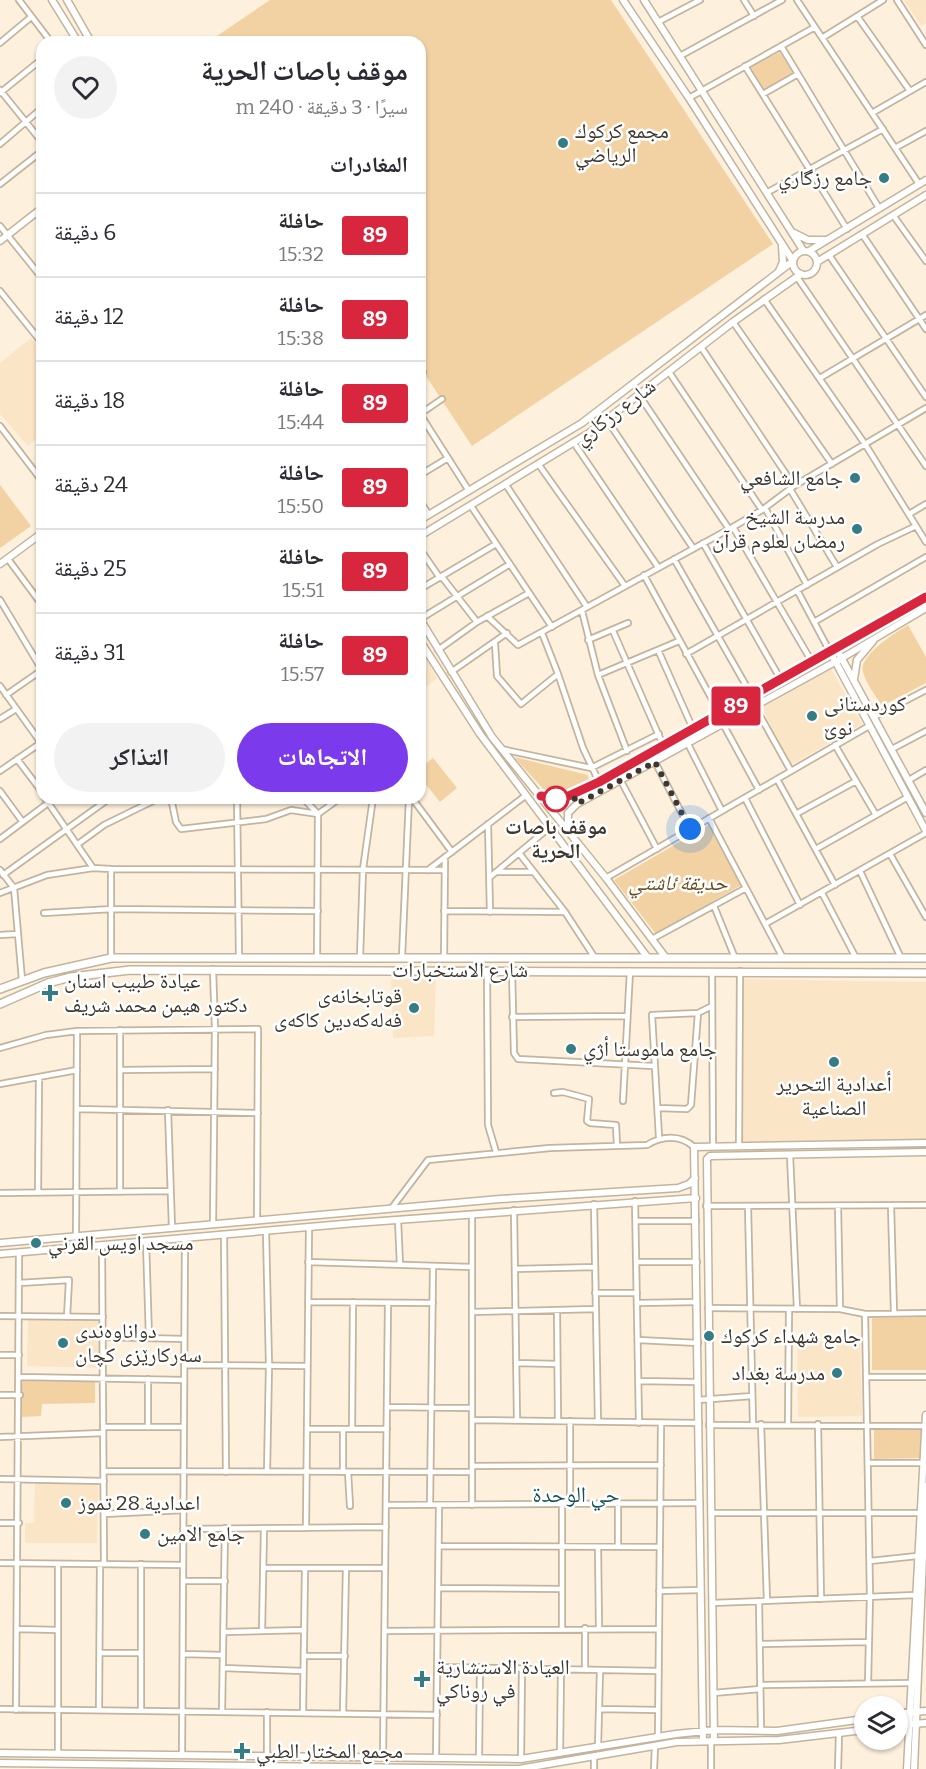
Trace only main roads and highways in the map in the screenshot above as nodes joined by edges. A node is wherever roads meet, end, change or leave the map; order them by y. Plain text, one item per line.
1 (530, 957) junction
2 (772, 958) junction
3 (926, 958) edge
4 (531, 970) junction
5 (772, 971) junction
6 (44, 973) junction
7 (926, 973) edge
8 (48, 983) junction
9 (0, 989) edge
10 (0, 1004) edge

1 - 2 main road, شارع الاستخبارات
1 - 4 main road
1 - 6 main road, شارع الاستخبارات
2 - 3 main road, شارع الاستخبارات
2 - 5 main road
4 - 5 main road, شارع الاستخبارات
4 - 8 main road, شارع الاستخبارات
5 - 7 main road, شارع الاستخبارات
6 - 8 main road
6 - 9 main road, شارع الاستخبارات
8 - 10 main road, شارع الاستخبارات

